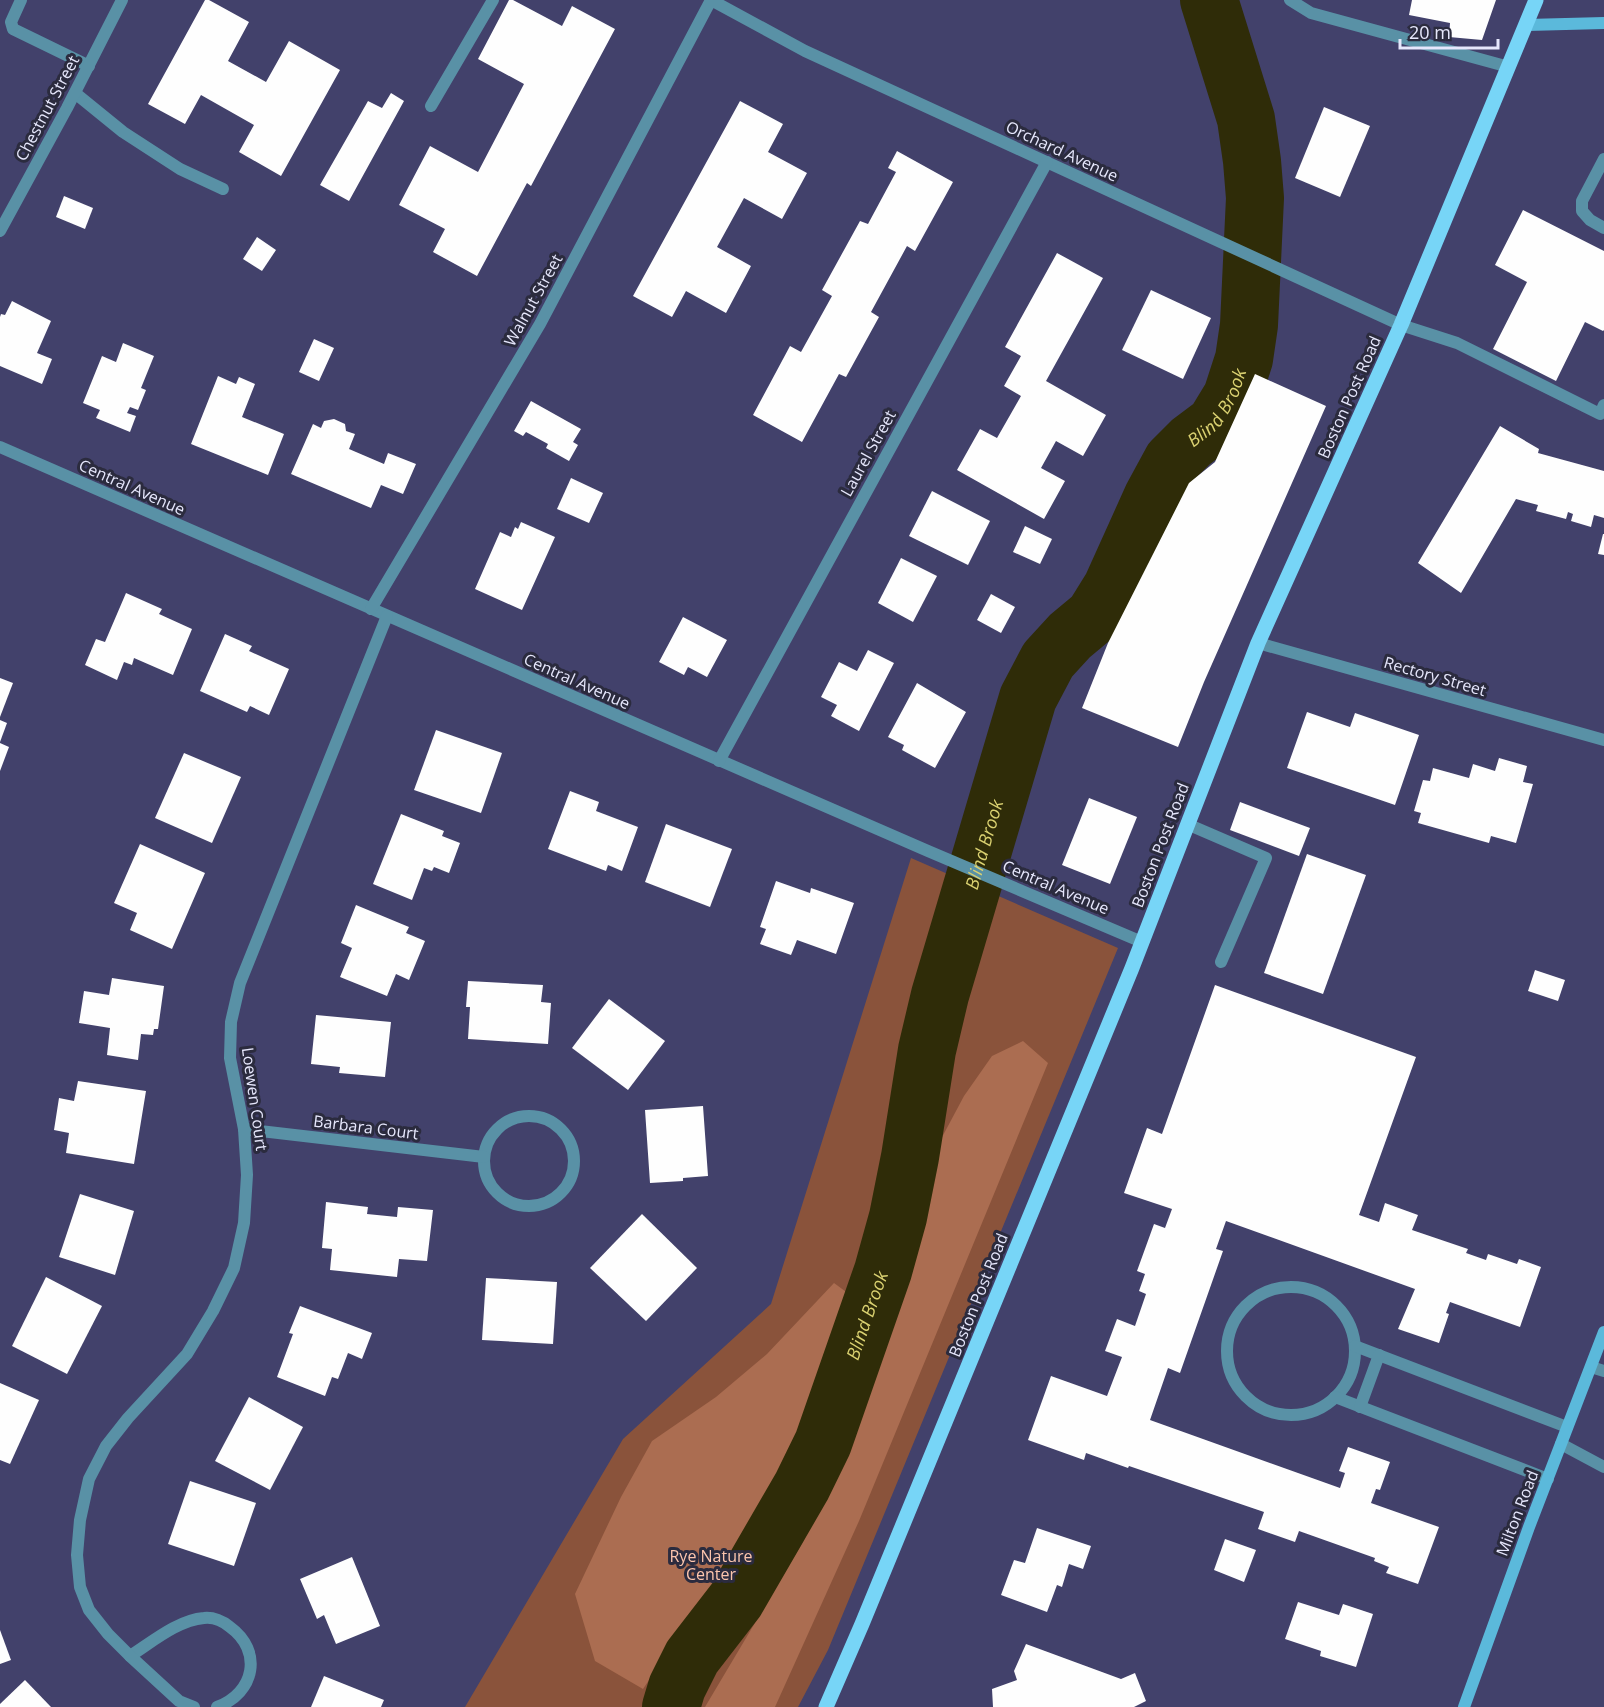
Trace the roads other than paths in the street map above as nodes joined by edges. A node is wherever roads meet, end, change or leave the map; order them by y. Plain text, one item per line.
1 (21, 0) edge
2 (122, 0) edge
3 (493, 0) edge
4 (711, 0) edge
5 (1290, 0) edge
6 (1536, 0) edge
7 (1604, 23) edge
8 (1527, 25) junction
9 (88, 66) junction
10 (1509, 67) junction
11 (75, 93) junction
12 (431, 106) dead end
13 (1604, 159) edge
14 (1047, 162) junction
15 (223, 189) dead end
16 (1604, 228) edge
17 (0, 231) edge
18 (1401, 325) junction
19 (1604, 405) edge
20 (0, 447) edge
21 (371, 609) junction
22 (387, 616) junction
23 (1258, 643) junction
24 (1604, 740) edge
25 (719, 761) junction
26 (1187, 824) junction
27 (1142, 942) junction
28 (1221, 962) dead end
29 (244, 1129) junction
30 (484, 1157) junction
31 (1604, 1332) edge
32 (1354, 1346) junction
33 (1379, 1355) junction
34 (1590, 1367) junction
35 (1604, 1371) edge
36 (1335, 1397) junction
37 (1360, 1407) junction
38 (1567, 1427) junction
39 (1561, 1444) junction
40 (1604, 1467) edge
41 (1548, 1479) junction
42 (130, 1656) junction
43 (194, 1707) edge
44 (217, 1707) edge
45 (826, 1707) edge
46 (1464, 1707) edge

1 - 9 street
2 - 9 street, Chestnut Street
3 - 12 street
4 - 14 street, Orchard Avenue
4 - 21 street, Walnut Street
5 - 10 street
6 - 8 main road, Boston Post Road
7 - 8 street
8 - 10 main road, Boston Post Road
9 - 11 street, Chestnut Street
10 - 18 main road, Boston Post Road
11 - 15 street
11 - 17 street, Chestnut Street
13 - 16 street
14 - 18 street, Orchard Avenue
14 - 25 street, Laurel Street
18 - 19 street, Orchard Avenue
18 - 23 main road, Boston Post Road
20 - 21 street, Central Avenue
21 - 22 street, Central Avenue
22 - 25 street, Central Avenue
22 - 29 street, Loewen Court
23 - 24 street, Rectory Street
23 - 26 main road, Boston Post Road
25 - 27 street, Central Avenue
26 - 27 main road, Boston Post Road
26 - 28 street
27 - 45 main road, Boston Post Road
29 - 30 street, Barbara Court
29 - 42 street, Loewen Court
30 - 30 street
31 - 34 street, Milton Road
32 - 33 street
32 - 36 street
32 - 36 street
33 - 37 street
33 - 38 street
34 - 35 street
34 - 38 street, Milton Road
36 - 37 street
37 - 41 street
38 - 39 street, Milton Road
39 - 40 street
39 - 41 street, Milton Road
41 - 46 street, Milton Road
42 - 43 street, Loewen Court
42 - 44 street

